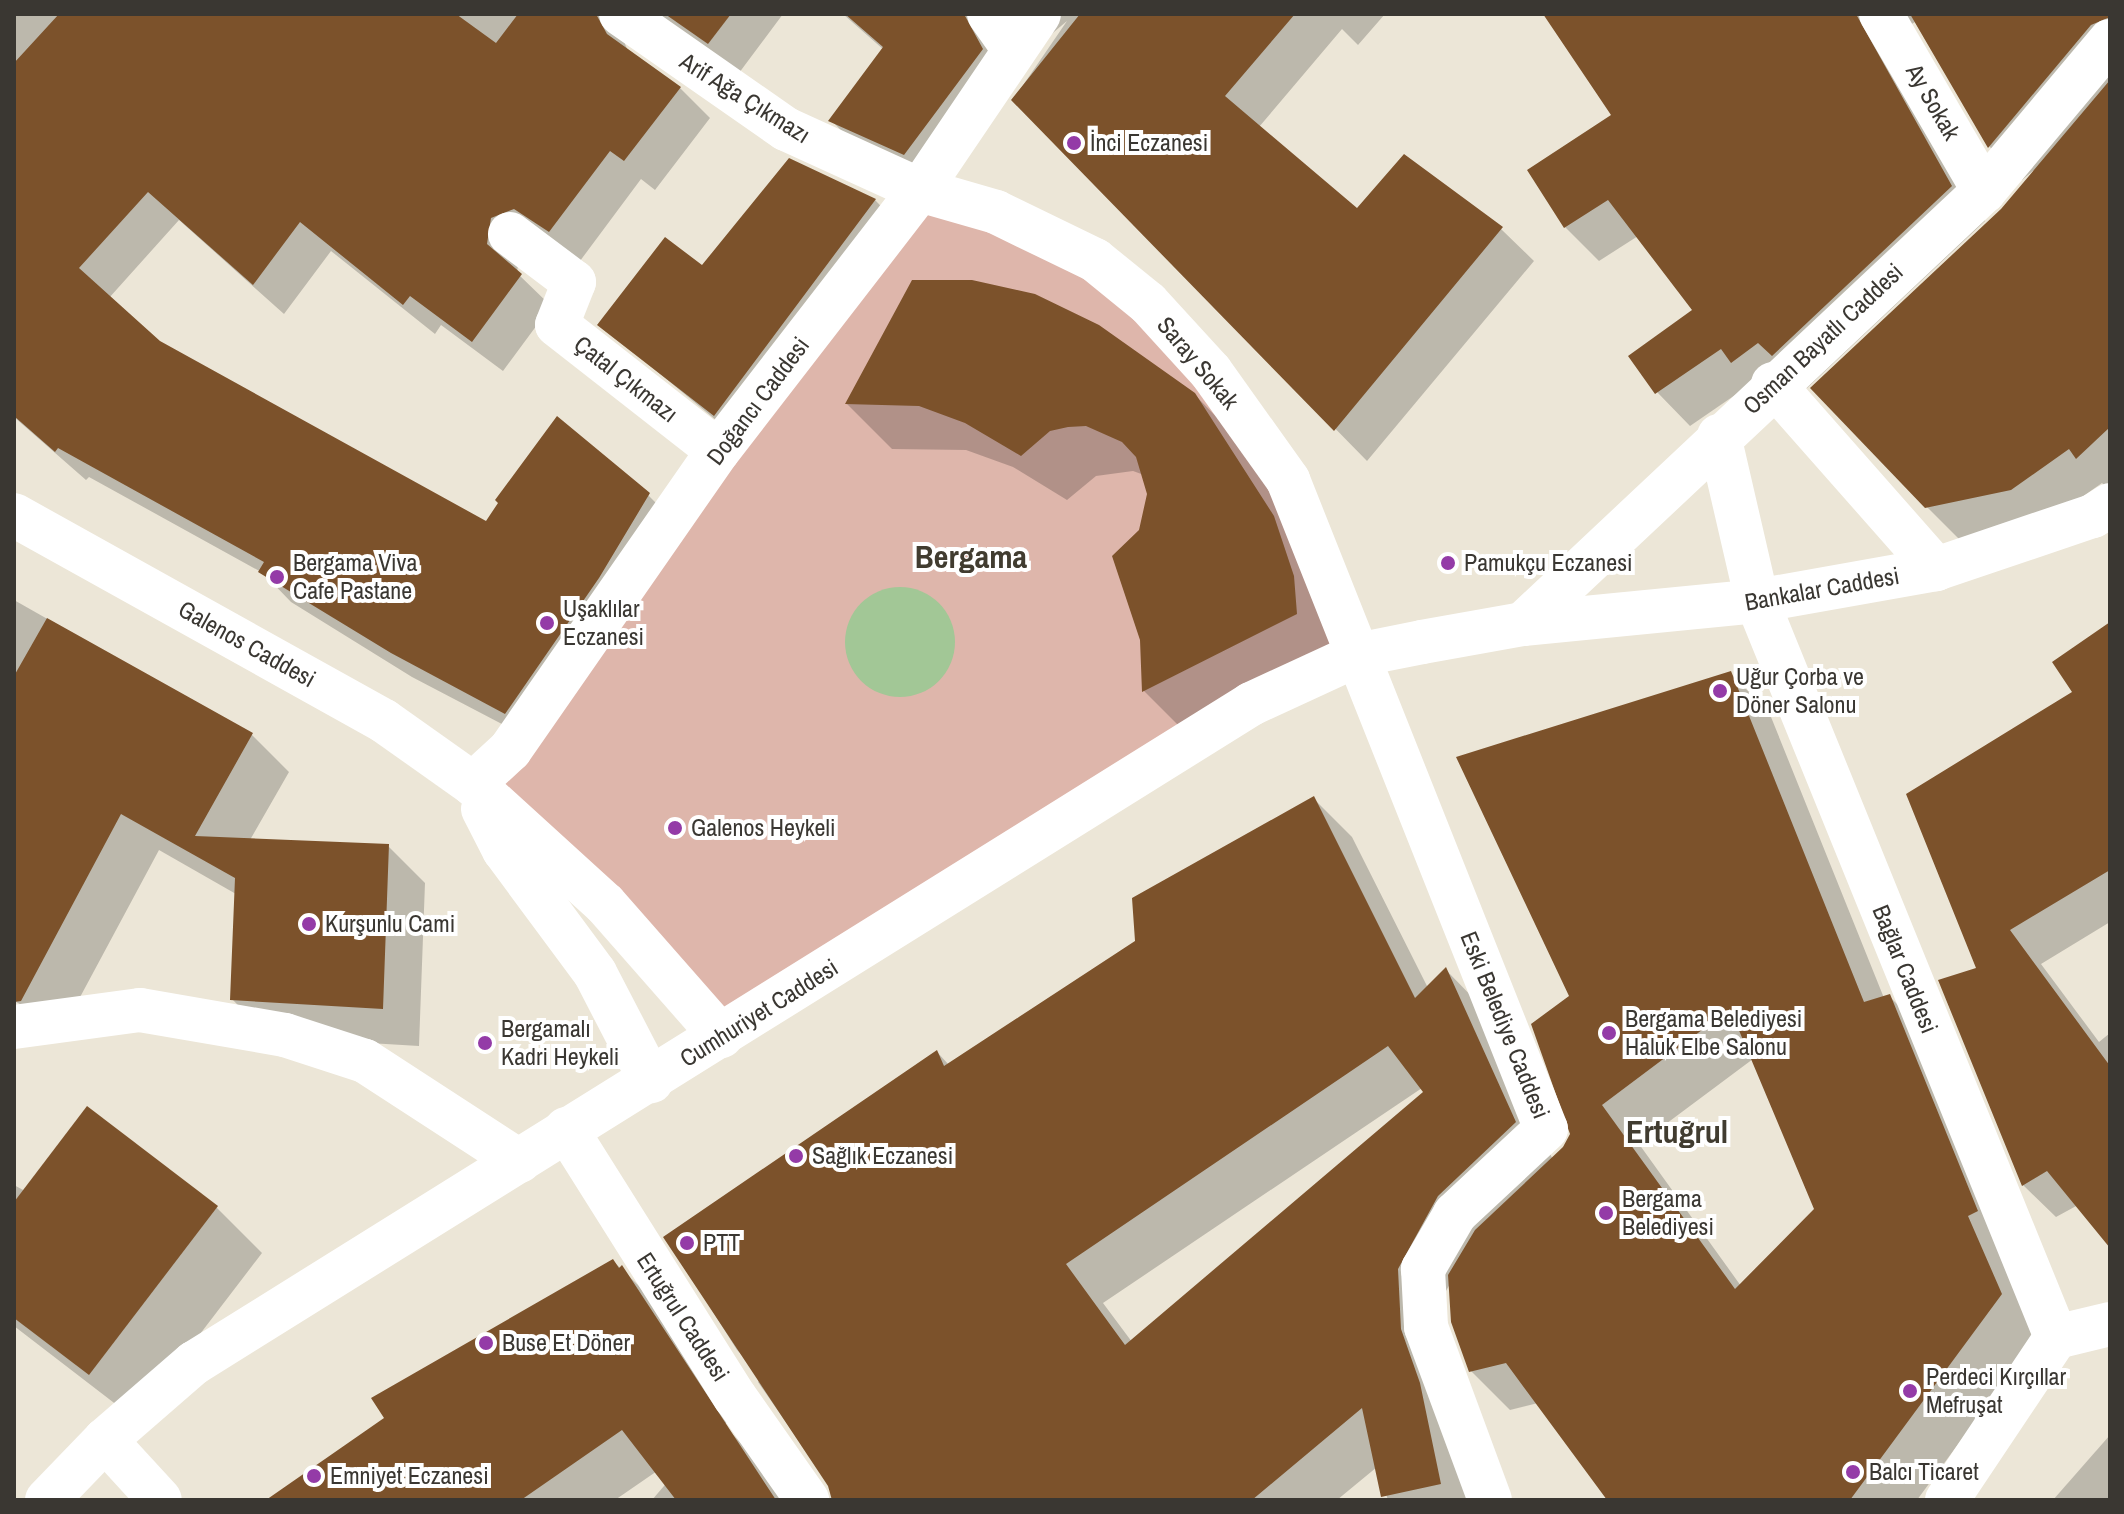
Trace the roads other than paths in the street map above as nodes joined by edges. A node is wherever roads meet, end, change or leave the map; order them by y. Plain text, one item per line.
1 (621, 14) edge
2 (1039, 14) edge
3 (1881, 14) edge
4 (1001, 31) edge
5 (2110, 41) edge
6 (920, 190) junction
7 (1984, 191) junction
8 (510, 234) dead end
9 (1773, 384) junction
10 (1719, 436) junction
11 (718, 451) junction
12 (2110, 505) edge
13 (14, 515) edge
14 (1936, 569) junction
15 (1757, 601) junction
16 (1523, 624) junction
17 (1357, 655) junction
18 (473, 784) junction
19 (14, 1027) edge
20 (721, 1036) junction
21 (651, 1081) junction
22 (566, 1129) junction
23 (519, 1161) junction
24 (2110, 1324) edge
25 (2056, 1337) junction
26 (105, 1440) junction
27 (47, 1500) edge
28 (160, 1500) edge
29 (807, 1500) edge
30 (1490, 1500) edge
31 (1947, 1500) edge

1 - 6 main road, Arif Ağa Çıkmazı
2 - 4 main road, Doğancı Caddesi
3 - 7 main road, Ay Sokak
4 - 6 main road, Doğancı Caddesi
5 - 7 main road, Osman Bayatlı Caddesi
6 - 11 main road, Doğancı Caddesi
6 - 17 main road, Saray Sokak
7 - 9 main road, Osman Bayatlı Caddesi
8 - 11 main road, Çatal Çıkmazı
9 - 10 main road, Osman Bayatlı Caddesi
9 - 14 main road
10 - 15 main road, Bağlar Caddesi
10 - 16 main road, Osman Bayatlı Caddesi
11 - 18 main road, Doğancı Caddesi
12 - 14 main road, Bankalar Caddesi
13 - 18 main road, Galenos Caddesi
14 - 15 main road, Bankalar Caddesi
15 - 16 main road, Bankalar Caddesi
15 - 25 main road, Bağlar Caddesi
16 - 17 main road, Cumhuriyet Caddesi
17 - 20 main road, Cumhuriyet Caddesi
17 - 30 main road, Eski Belediye Caddesi
18 - 20 main road, Galenos Caddesi
18 - 21 main road, Galenos Caddesi
19 - 23 main road
20 - 21 main road, Cumhuriyet Caddesi
21 - 22 main road, Cumhuriyet Caddesi
22 - 23 main road, Cumhuriyet Caddesi
22 - 29 main road, Ertuğrul Caddesi
23 - 26 main road, Cumhuriyet Caddesi
24 - 25 main road
25 - 31 main road
26 - 27 main road, Cumhuriyet Caddesi
26 - 28 main road

